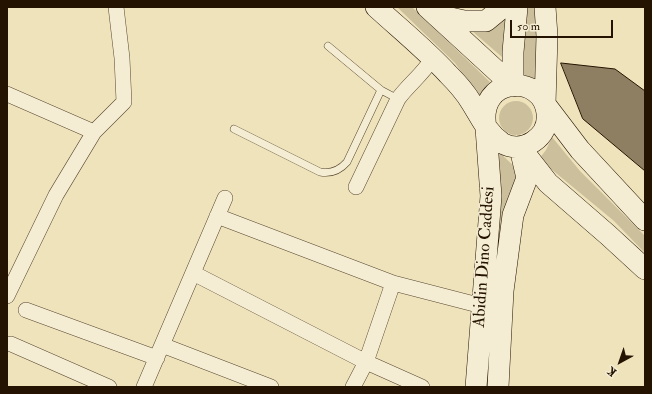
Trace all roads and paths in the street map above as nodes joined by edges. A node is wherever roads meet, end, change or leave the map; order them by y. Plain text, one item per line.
1 (116, 7) edge
2 (376, 7) edge
3 (503, 7) edge
4 (516, 7) edge
5 (545, 7) edge
6 (430, 10) edge
7 (328, 46) dead end
8 (432, 59) junction
9 (512, 86) junction
10 (381, 90) junction
11 (7, 94) edge
12 (398, 99) junction
13 (545, 104) junction
14 (486, 128) junction
15 (234, 129) dead end
16 (94, 132) junction
17 (520, 148) junction
18 (356, 187) dead end
19 (225, 198) dead end
20 (217, 216) junction
21 (645, 220) edge
22 (645, 269) edge
23 (193, 273) junction
24 (393, 283) junction
25 (9, 289) edge
26 (482, 306) junction
27 (26, 310) dead end
28 (11, 344) dead end
29 (160, 352) junction
30 (366, 362) junction
31 (109, 387) edge
32 (144, 387) edge
33 (271, 387) edge
34 (353, 387) edge
35 (422, 387) edge
36 (476, 387) edge
37 (498, 387) edge

1 - 16 street
2 - 8 main road
3 - 6 main road
4 - 9 main road
5 - 13 main road
6 - 9 main road
7 - 10 lane
8 - 12 street
8 - 14 main road
9 - 13 main road
9 - 14 main road
10 - 12 lane
10 - 15 lane
11 - 16 street
12 - 18 street
13 - 17 main road
13 - 21 main road
14 - 17 main road
14 - 26 main road, Abidin Dino Caddesi
16 - 25 street
17 - 22 main road
17 - 37 main road, Abidin Dino Caddesi
19 - 20 street
20 - 23 street
20 - 24 street
23 - 29 street
23 - 30 street
24 - 26 street
24 - 30 street
26 - 36 main road, Abidin Dino Caddesi
27 - 29 street
28 - 31 street
29 - 32 street
29 - 33 street
30 - 34 street
30 - 35 street

